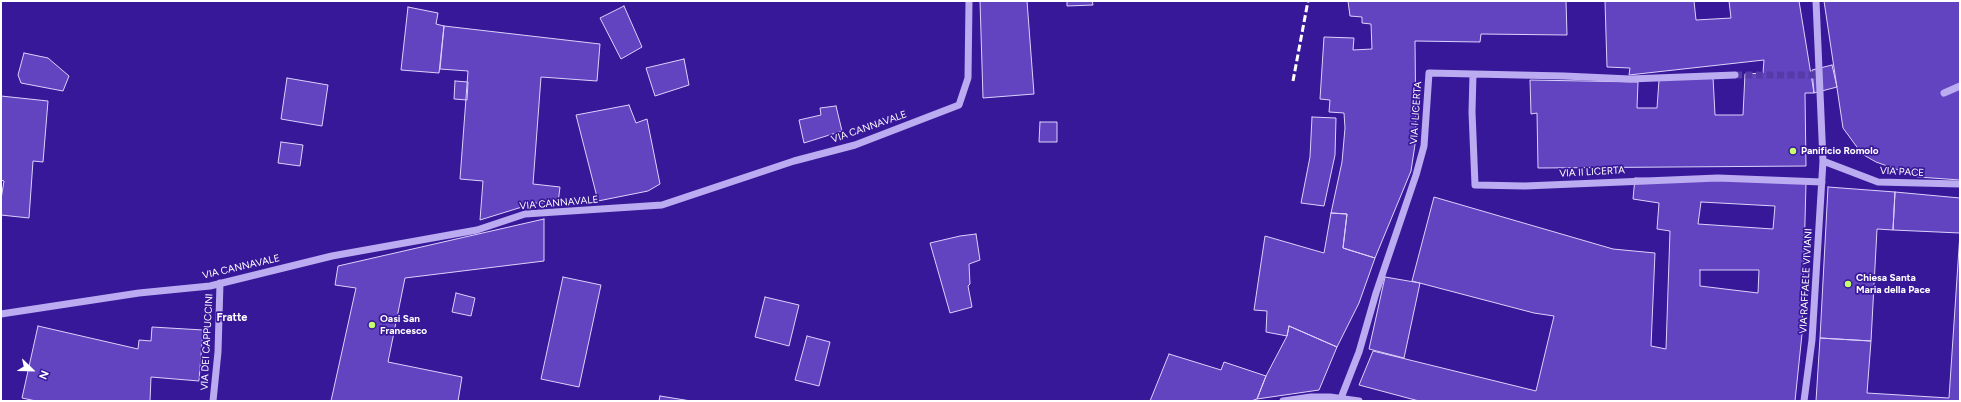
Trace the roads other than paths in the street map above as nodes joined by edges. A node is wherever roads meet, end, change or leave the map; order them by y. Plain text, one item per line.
1 (968, 1) edge
2 (1816, 1) edge
3 (1473, 74) junction
4 (1735, 75) tunnel mouth
5 (1960, 86) edge
6 (1944, 93) dead end
7 (1823, 161) junction
8 (1822, 182) junction
9 (1960, 184) edge
10 (220, 283) junction
11 (1, 314) edge
12 (1341, 398) junction
13 (213, 401) edge
14 (1283, 401) edge
15 (1359, 401) edge
16 (1804, 401) edge

1 - 10 street, VIA CANNAVALE
2 - 7 street, VIA RAFFAELE VIVIANI
3 - 4 street, VIA I LICERTA
3 - 8 street, VIA II LICERTA
3 - 12 street, VIA I LICERTA
5 - 6 street
7 - 8 street, VIA RAFFAELE VIVIANI
7 - 9 street, VIA PACE
8 - 16 street, VIA RAFFAELE VIVIANI
10 - 11 street, VIA CANNAVALE
10 - 13 street, VIA DEI CAPPUCCINI
12 - 14 street
12 - 15 street

